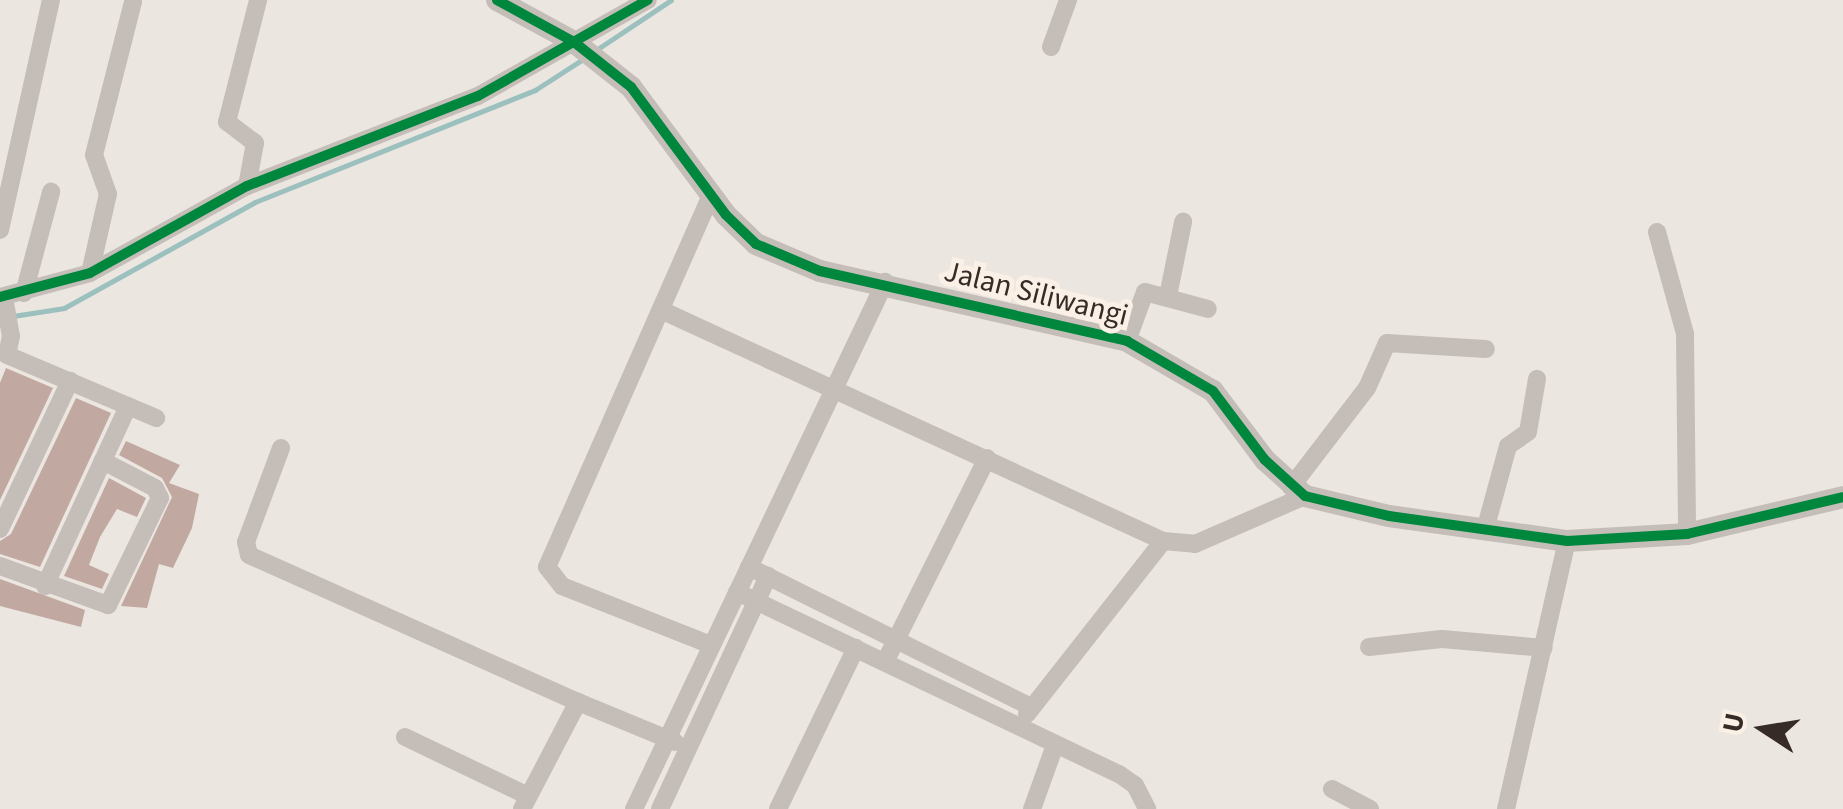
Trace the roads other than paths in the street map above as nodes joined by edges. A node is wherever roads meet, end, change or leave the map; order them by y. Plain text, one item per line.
1 (52, 0) edge
2 (258, 0) edge
3 (497, 0) edge
4 (648, 0) edge
5 (1068, 0) edge
6 (133, 2) edge
7 (575, 43) junction
8 (1051, 47) dead end
9 (248, 186) junction
10 (51, 192) dead end
11 (712, 196) junction
12 (1183, 222) dead end
13 (0, 230) edge
14 (1657, 232) dead end
15 (90, 273) junction
16 (885, 282) junction
17 (24, 293) junction
18 (1168, 296) junction
19 (3, 300) edge
20 (1208, 308) dead end
21 (661, 310) junction
22 (1127, 341) junction
23 (1486, 349) dead end
24 (6, 354) edge
25 (1537, 379) dead end
26 (70, 380) junction
27 (836, 388) junction
28 (128, 406) junction
29 (156, 418) dead end
30 (281, 448) dead end
31 (987, 458) junction
32 (104, 462) junction
33 (1298, 492) junction
34 (1843, 497) edge
35 (0, 529) edge
36 (1485, 530) junction
37 (1687, 534) junction
38 (1567, 541) junction
39 (1163, 542) junction
40 (0, 566) edge
41 (749, 567) junction
42 (768, 576) junction
43 (45, 586) junction
44 (737, 592) junction
45 (757, 602) junction
46 (898, 636) junction
47 (711, 645) junction
48 (1369, 647) dead end
49 (856, 648) junction
50 (1544, 648) junction
51 (885, 662) junction
52 (578, 702) junction
53 (1031, 707) junction
54 (1020, 728) junction
55 (405, 737) dead end
56 (666, 738) junction
57 (689, 748) junction
58 (1054, 748) junction
59 (1332, 789) dead end
60 (525, 803) edge
61 (634, 809) edge
62 (660, 809) edge
63 (778, 809) edge
64 (1032, 809) edge
65 (1147, 809) edge
66 (1370, 809) edge
67 (1506, 809) edge

1 - 13 street
2 - 9 street
3 - 7 street, Jalan Siliwangi
4 - 7 street
5 - 8 street
6 - 15 street
7 - 9 street
7 - 11 street, Jalan Siliwangi
9 - 15 street
10 - 17 street
11 - 16 street, Jalan Siliwangi
11 - 21 street
12 - 18 street
14 - 37 street
15 - 17 street
16 - 22 street, Jalan Siliwangi
16 - 27 street
17 - 19 street
18 - 20 street
18 - 22 street
19 - 24 street
21 - 27 street
21 - 47 street
22 - 33 street, Jalan Siliwangi
23 - 33 street
24 - 26 street
25 - 36 street
26 - 28 street
26 - 35 street
27 - 31 street
27 - 41 street
28 - 29 street
28 - 32 street
30 - 52 street
31 - 39 street
31 - 46 street
32 - 43 street
32 - 43 street
33 - 36 street
33 - 39 street
34 - 37 street
36 - 38 street
37 - 38 street
38 - 50 street
39 - 53 street
40 - 43 street
41 - 42 street
41 - 44 street
42 - 45 street
42 - 46 street
44 - 45 street
44 - 47 street
45 - 49 street
45 - 57 street
46 - 51 street
46 - 53 street
47 - 56 street
48 - 50 street
49 - 51 street
49 - 63 street
50 - 67 street
51 - 54 street
52 - 56 street
52 - 60 street
53 - 54 street
54 - 58 street
55 - 60 street
56 - 57 street
56 - 61 street
57 - 62 street
58 - 64 street
58 - 65 street
59 - 66 street

